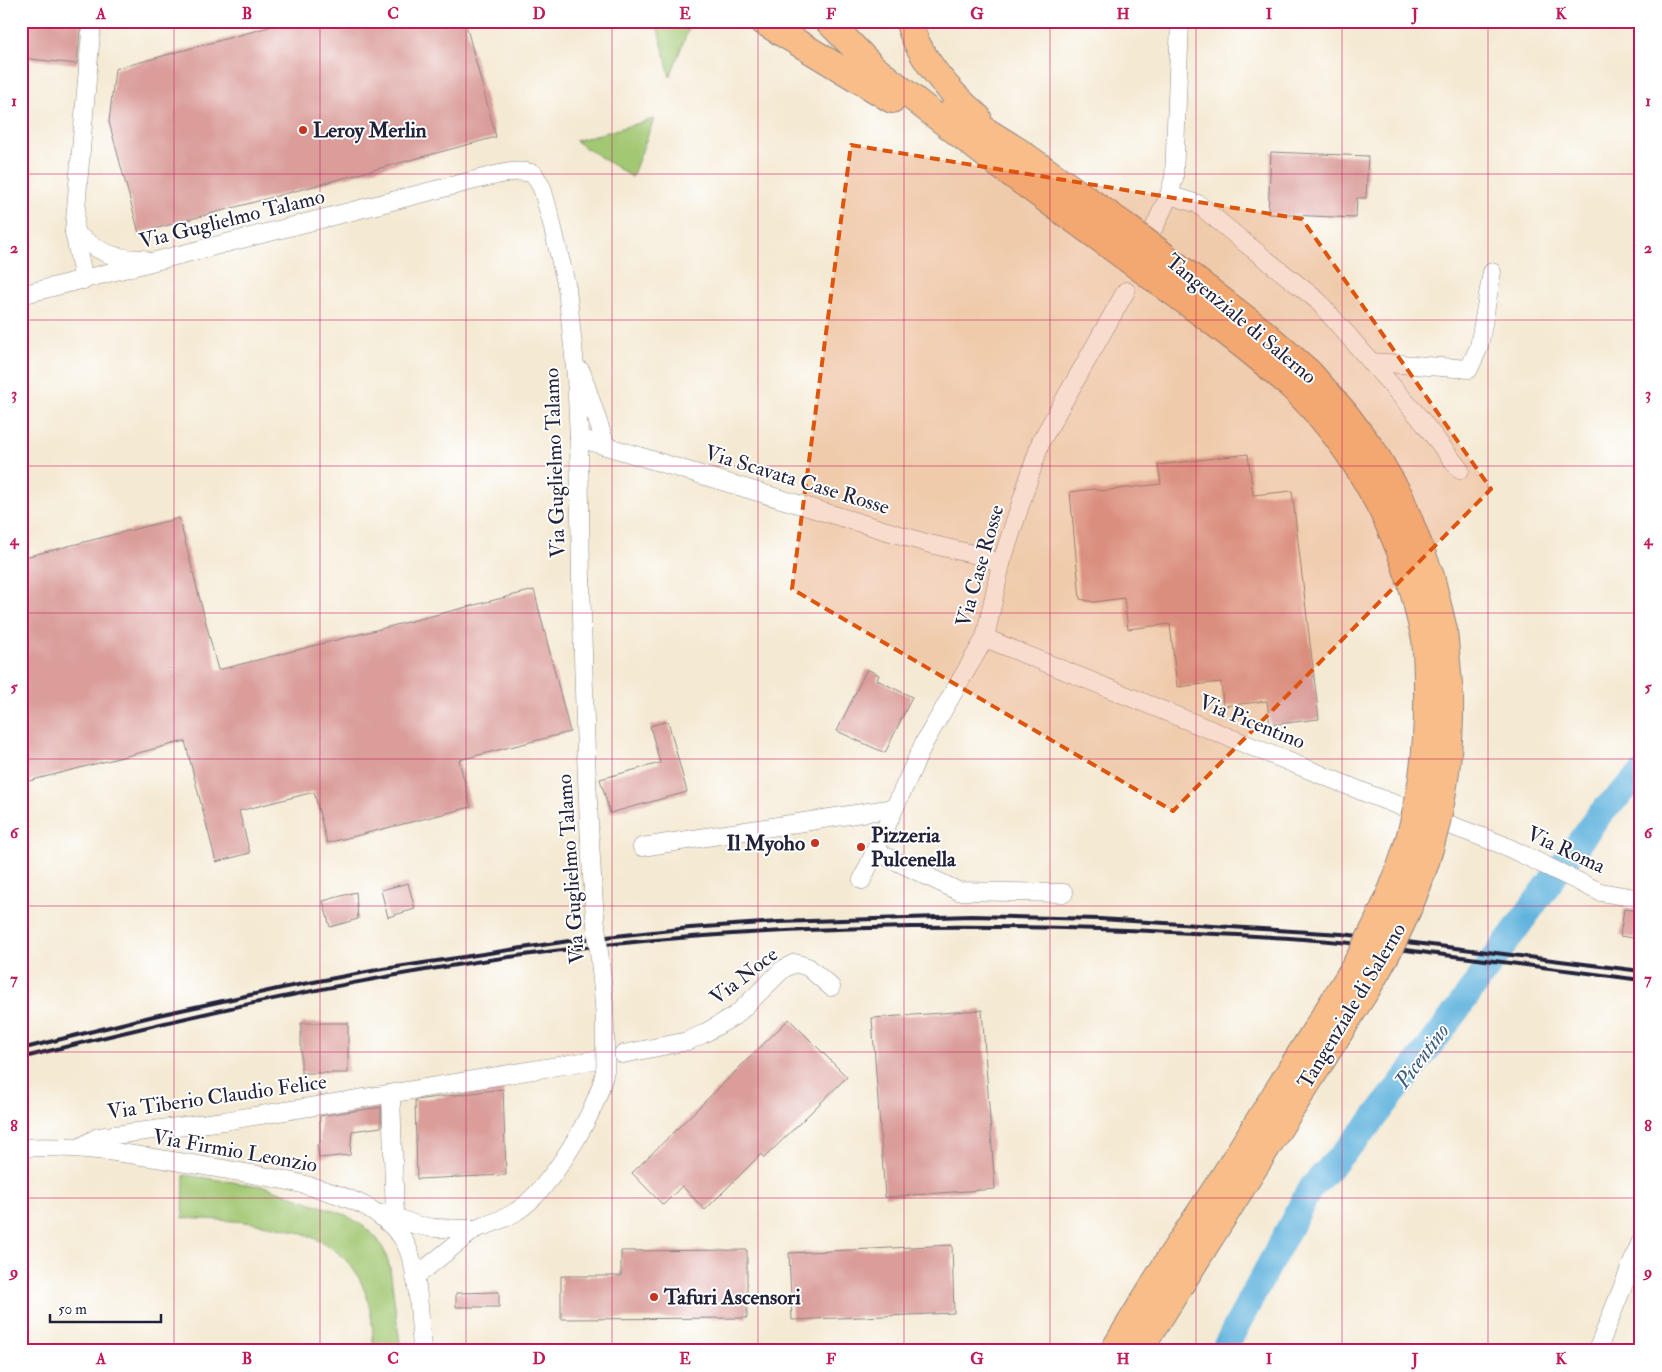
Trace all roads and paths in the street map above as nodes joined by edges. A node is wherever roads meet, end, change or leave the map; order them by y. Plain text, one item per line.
1 (92, 21) edge
2 (762, 21) edge
3 (828, 21) edge
4 (847, 21) edge
5 (908, 21) edge
6 (1180, 21) edge
7 (1006, 156) junction
8 (1169, 195) junction
9 (1155, 226) dead end
10 (74, 232) junction
11 (166, 259) junction
12 (1160, 268) junction
13 (1492, 272) dead end
14 (84, 280) junction
15 (1126, 291) dead end
16 (21, 296) edge
17 (573, 345) junction
18 (1372, 362) junction
19 (579, 438) junction
20 (606, 446) junction
21 (1460, 470) dead end
22 (1001, 564) junction
23 (985, 638) junction
24 (894, 808) junction
25 (1503, 845) joint
26 (642, 847) dead end
27 (875, 851) junction
28 (862, 880) dead end
29 (1064, 893) dead end
30 (1641, 899) edge
31 (1358, 983) junction
32 (831, 987) dead end
33 (623, 1054) dead end
34 (594, 1060) dead end
35 (391, 1094) junction
36 (21, 1148) edge
37 (79, 1148) junction
38 (366, 1206) junction
39 (395, 1217) junction
40 (434, 1228) junction
41 (475, 1229) junction
42 (1641, 1241) edge
43 (449, 1248) junction
44 (410, 1254) junction
45 (415, 1277) junction
46 (422, 1351) edge
47 (1113, 1351) edge
48 (1139, 1351) edge
49 (1596, 1351) edge

1 - 10 street
2 - 7 highway
3 - 7 highway, Tangenziale di Salerno
4 - 7 highway, Tangenziale di Salerno
5 - 7 highway
6 - 8 street
7 - 12 highway, Tangenziale di Salerno, bridge
7 - 12 highway, Tangenziale di Salerno, bridge
8 - 9 street
8 - 18 street
10 - 11 street
10 - 14 street
11 - 14 street, Via Guglielmo Talamo
11 - 17 street, Via Guglielmo Talamo
12 - 31 highway, Tangenziale di Salerno, bridge
13 - 18 street
14 - 16 street, Via Guglielmo Talamo
15 - 22 street, Via Case Rosse
17 - 19 street, Via Guglielmo Talamo
17 - 20 street
18 - 21 street
19 - 20 street, Via Scavata Case Rosse
19 - 41 street, Via Guglielmo Talamo, bridge
20 - 22 street, Via Scavata Case Rosse
22 - 23 street, Via Case Rosse
23 - 24 street, Via Case Rosse
23 - 25 street, Via Picentino
24 - 26 street
24 - 27 street, Via Case Rosse
25 - 30 street, Via Roma
27 - 28 street, Via Case Rosse
27 - 29 street
31 - 47 highway, Tangenziale di Salerno
31 - 48 highway, Tangenziale di Salerno
32 - 33 street, Via Noce
34 - 35 street
35 - 37 street, Via Tiberio Claudio Felice
35 - 39 street
36 - 37 street, Via Tiberio Claudio Felice
37 - 38 street, Via Firmio Leonzio
38 - 39 street
38 - 44 street, Via Firmio Leonzio
39 - 40 street
40 - 41 street
40 - 44 street
41 - 43 street
42 - 49 street
43 - 44 street
43 - 45 street
44 - 45 street, Via Firmio Leonzio
45 - 46 street, Via Firmio Leonzio

